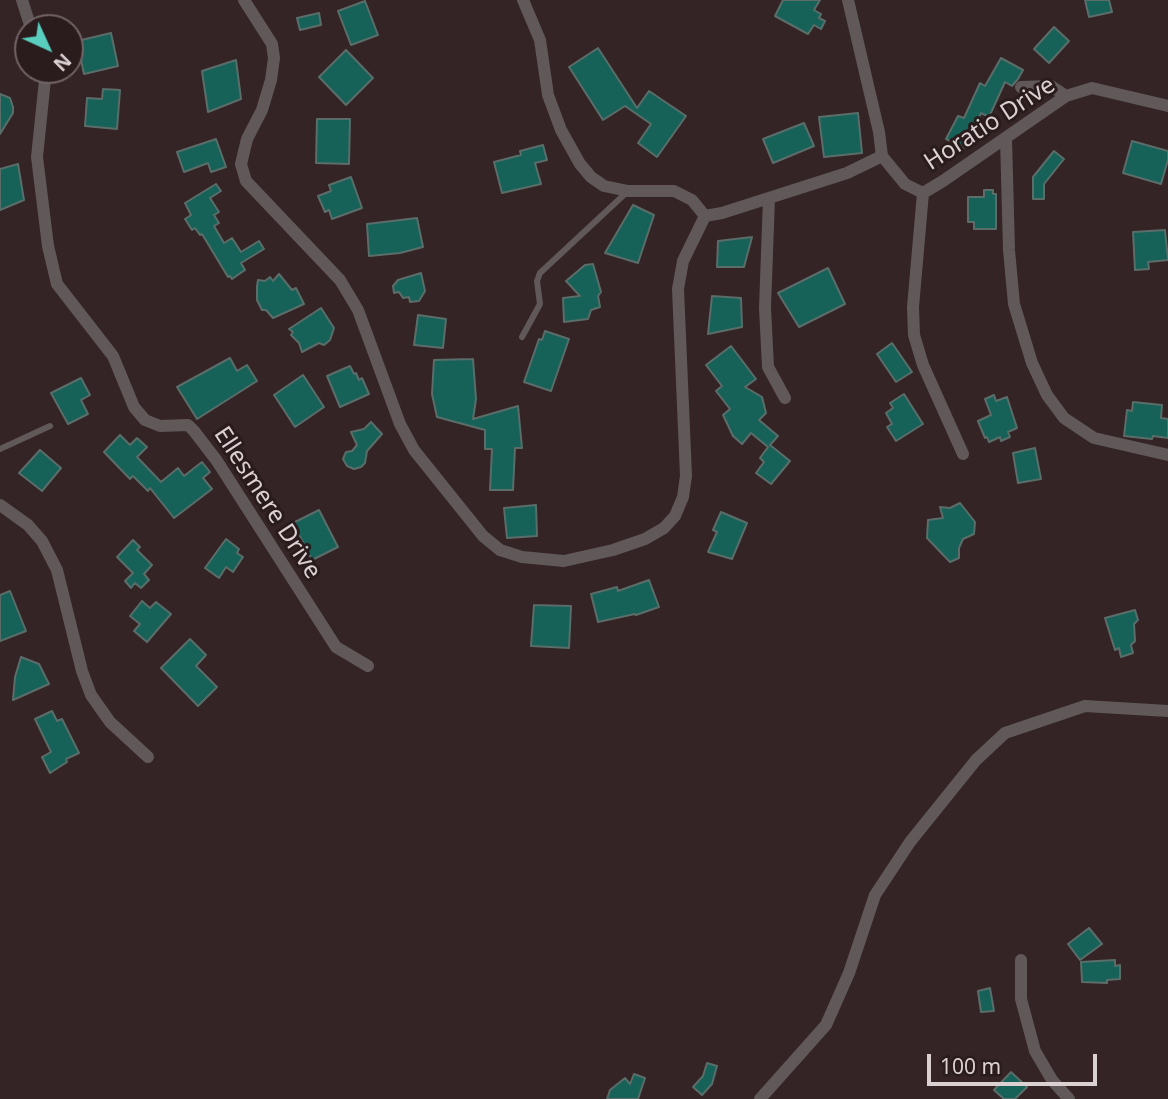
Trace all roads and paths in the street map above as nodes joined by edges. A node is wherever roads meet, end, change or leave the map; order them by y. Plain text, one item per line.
1 (244, 0) edge
2 (523, 0) edge
3 (848, 0) edge
4 (45, 84) edge
5 (1021, 87) dead end
6 (1066, 96) junction
7 (1168, 106) edge
8 (1006, 138) junction
9 (882, 156) junction
10 (628, 191) junction
11 (923, 193) junction
12 (769, 198) junction
13 (705, 216) junction
14 (522, 337) dead end
15 (785, 398) dead end
16 (50, 426) dead end
17 (0, 449) edge
18 (963, 454) dead end
19 (1168, 455) edge
20 (0, 505) edge
21 (368, 666) dead end
22 (1168, 711) edge
23 (148, 757) dead end
24 (1021, 960) dead end
25 (760, 1099) edge
26 (1069, 1099) edge

1 - 13 street
2 - 10 street
3 - 9 street, Horatio Drive
4 - 21 street, Ellesmere Drive
5 - 6 street
6 - 7 street, Horatio Drive
6 - 8 street, Horatio Drive
8 - 11 street, Horatio Drive
8 - 19 street
9 - 11 street, Horatio Drive
9 - 12 street
10 - 13 street
10 - 14 lane
11 - 18 street
12 - 13 street
12 - 15 street
16 - 17 lane
20 - 23 street
22 - 25 street
24 - 26 street

